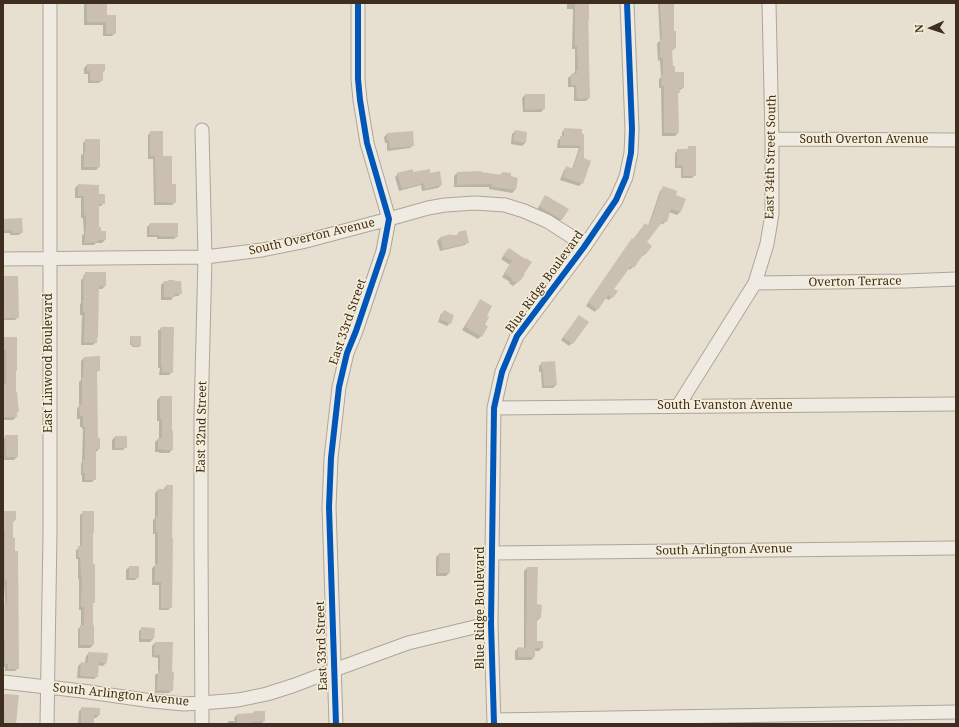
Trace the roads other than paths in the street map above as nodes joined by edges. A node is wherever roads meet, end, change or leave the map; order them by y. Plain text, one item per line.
1 (50, 3) edge
2 (358, 3) edge
3 (627, 3) edge
4 (769, 3) edge
5 (202, 130) dead end
6 (772, 139) junction
7 (956, 140) edge
8 (389, 219) junction
9 (584, 247) junction
10 (204, 257) junction
11 (3, 259) edge
12 (49, 259) junction
13 (956, 279) edge
14 (755, 284) junction
15 (956, 404) edge
16 (678, 406) junction
17 (494, 408) junction
18 (956, 548) edge
19 (492, 553) junction
20 (491, 623) junction
21 (334, 670) junction
22 (3, 682) edge
23 (47, 687) junction
24 (202, 703) junction
25 (956, 712) edge
26 (939, 718) edge
27 (494, 722) edge
28 (47, 724) edge
29 (202, 724) edge
30 (336, 724) edge

1 - 12 street, East Linwood Boulevard
2 - 8 street, East 33rd Street
3 - 9 street, Blue Ridge Boulevard
4 - 6 street, East 34th Street South
5 - 10 street, East 32nd Street
6 - 7 street, South Overton Avenue
6 - 14 street, East 34th Street South
8 - 9 street, South Overton Avenue
8 - 10 street, South Overton Avenue
8 - 21 street, East 33rd Street
9 - 17 street, Blue Ridge Boulevard
10 - 12 street, South Overton Avenue
10 - 24 street, East 32nd Street
11 - 12 street, South Overton Avenue
12 - 23 street, East Linwood Boulevard
13 - 14 street, Overton Terrace
14 - 16 street, East 34th Street South
15 - 16 street, South Evanston Avenue
16 - 17 street, South Evanston Avenue
17 - 19 street, Blue Ridge Boulevard
18 - 19 street, South Arlington Avenue
19 - 20 street, Blue Ridge Boulevard
20 - 21 street, South Arlington Avenue
20 - 27 street, Blue Ridge Boulevard
21 - 24 street, South Arlington Avenue
21 - 30 street, East 33rd Street
22 - 23 street, South Arlington Avenue
23 - 24 street, South Arlington Avenue
23 - 28 street, East Linwood Boulevard
24 - 29 street, East 32nd Street
25 - 26 street
26 - 27 street

